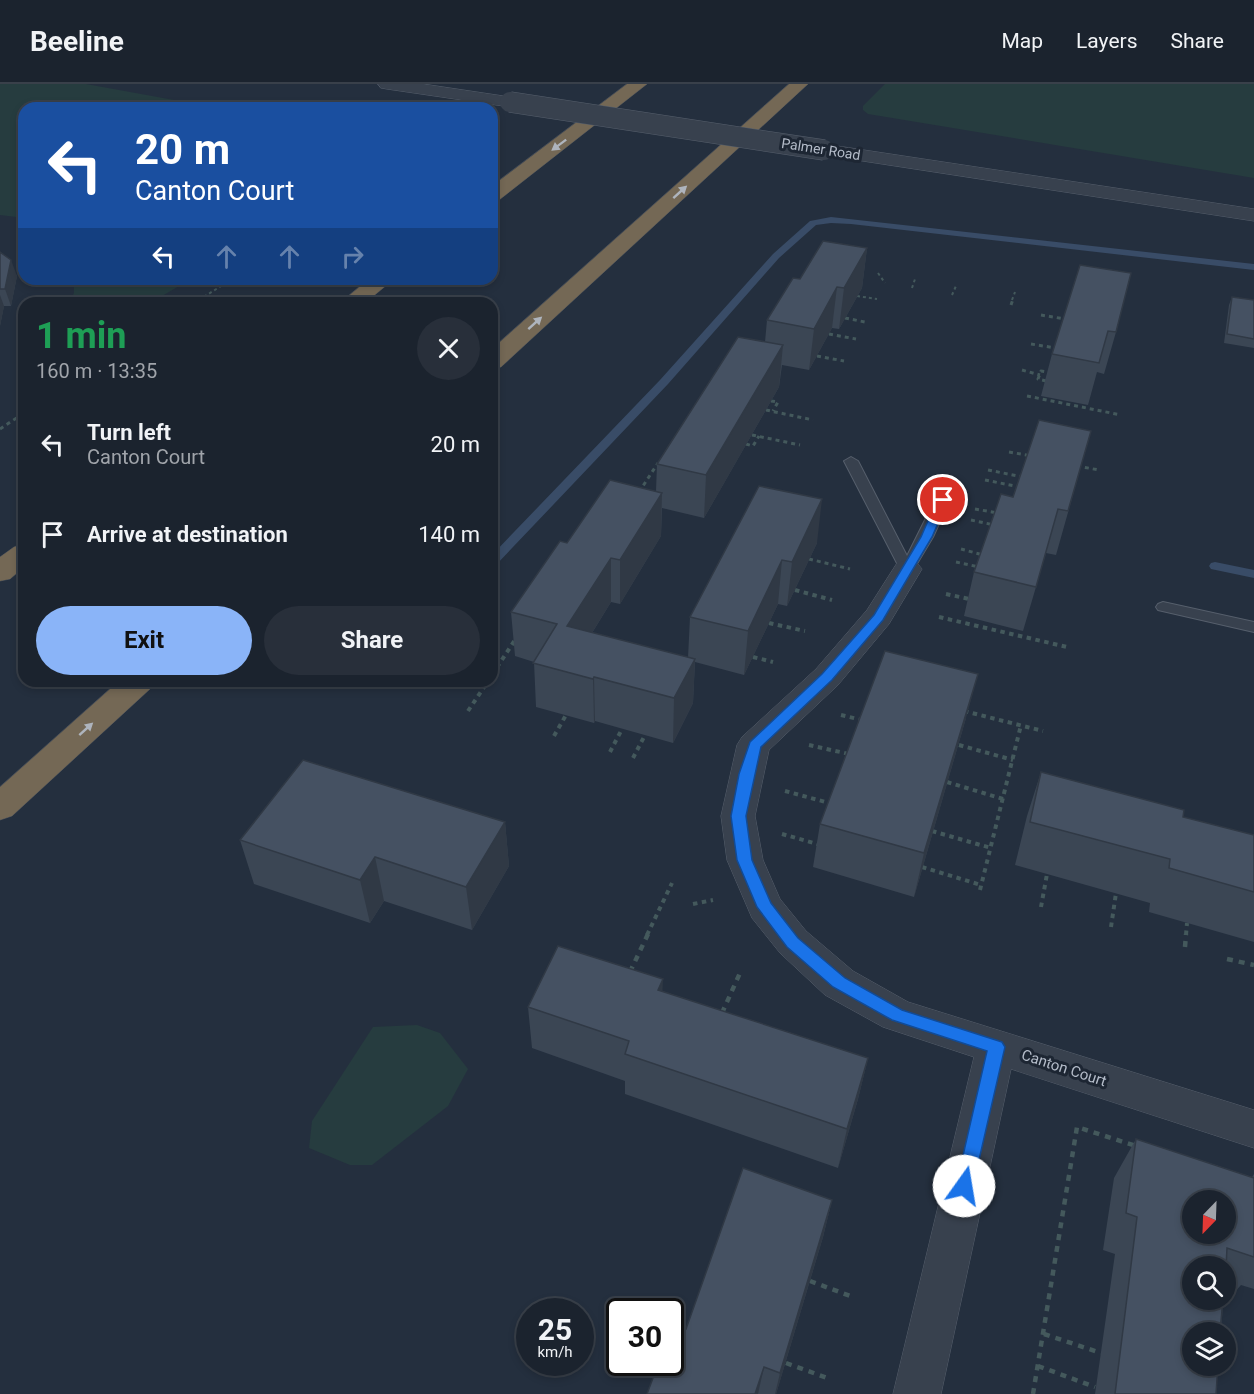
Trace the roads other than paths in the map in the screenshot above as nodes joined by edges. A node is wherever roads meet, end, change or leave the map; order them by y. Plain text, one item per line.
1 (387, 84) edge
2 (638, 84) edge
3 (800, 84) edge
4 (498, 191) edge
5 (1254, 215) edge
6 (375, 285) edge
7 (359, 297) edge
8 (498, 357) edge
9 (850, 460) dead end
10 (951, 482) dead end
11 (18, 558) edge
12 (907, 569) junction
13 (0, 572) edge
14 (1163, 607) dead end
15 (1254, 627) edge
16 (132, 687) edge
17 (0, 807) edge
18 (996, 1047) junction
19 (1254, 1129) edge
20 (917, 1394) edge

1 - 5 street, Palmer Road, bridge
2 -> 4 highway
8 -> 3 highway
6 - 7 highway
9 - 12 lane
10 - 12 lane, Canton Court
11 - 13 highway
12 - 18 street, Canton Court
14 - 15 lane
17 -> 16 highway
18 - 19 street, Canton Court
18 - 20 street

